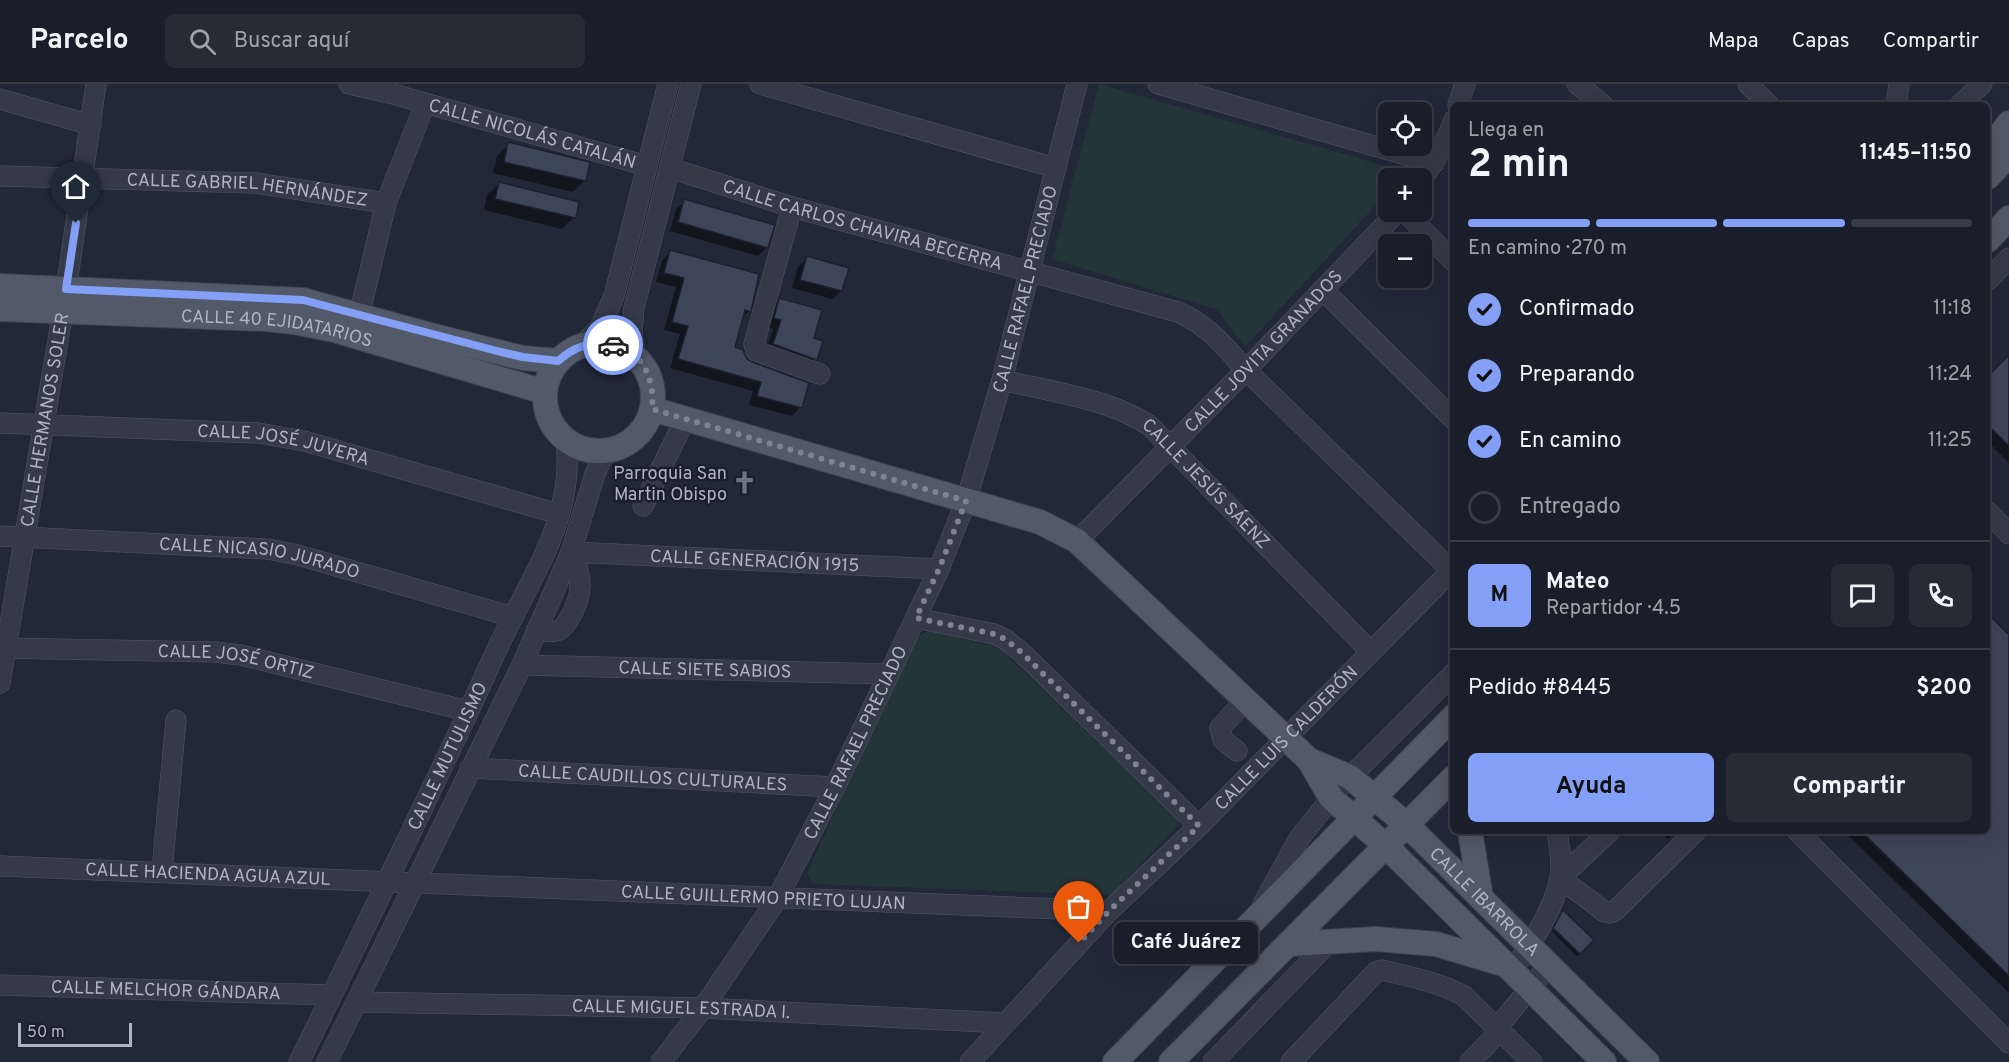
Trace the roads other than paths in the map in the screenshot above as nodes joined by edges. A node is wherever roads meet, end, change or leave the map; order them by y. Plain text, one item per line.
1 (96, 84) edge
2 (349, 84) edge
3 (668, 84) edge
4 (692, 84) edge
5 (760, 84) edge
6 (1077, 84) edge
7 (1158, 84) edge
8 (1465, 84) edge
9 (1577, 84) edge
10 (1748, 84) edge
11 (1899, 84) edge
12 (1982, 84) edge
13 (0, 99) edge
14 (1459, 102) edge
15 (1599, 102) edge
16 (1765, 102) edge
17 (1896, 102) edge
18 (1963, 102) edge
19 (425, 104) junction
20 (2009, 123) edge
21 (91, 125) junction
22 (1450, 131) edge
23 (1990, 148) edge
24 (2009, 155) edge
25 (647, 166) junction
26 (670, 168) junction
27 (1056, 168) junction
28 (1419, 168) edge
29 (1430, 168) edge
30 (1990, 175) edge
31 (0, 176) edge
32 (82, 179) junction
33 (386, 203) junction
34 (792, 207) junction
35 (2009, 218) edge
36 (1388, 222) edge
37 (1415, 222) edge
38 (1990, 238) edge
39 (1450, 258) edge
40 (2009, 258) edge
41 (1029, 273) junction
42 (1990, 278) edge
43 (0, 286) edge
44 (1323, 290) junction
45 (65, 300) junction
46 (0, 309) edge
47 (359, 315) junction
48 (434, 336) junction
49 (582, 345) junction
50 (635, 356) junction
51 (427, 359) junction
52 (558, 361) junction
53 (1246, 370) junction
54 (820, 374) dead end
55 (1002, 380) junction
56 (545, 392) junction
57 (652, 409) junction
58 (1450, 416) edge
59 (685, 419) junction
60 (0, 423) edge
61 (44, 425) junction
62 (566, 440) junction
63 (1171, 445) junction
64 (611, 449) junction
65 (966, 501) junction
66 (643, 506) dead end
67 (559, 514) junction
68 (1990, 514) edge
69 (2009, 534) edge
70 (0, 536) edge
71 (25, 537) junction
72 (1077, 541) junction
73 (571, 552) junction
74 (1450, 567) edge
75 (939, 569) junction
76 (1450, 571) edge
77 (513, 617) junction
78 (916, 618) junction
79 (537, 630) junction
80 (3, 648) edge
81 (1371, 652) junction
82 (522, 664) junction
83 (889, 674) junction
84 (1450, 677) edge
85 (0, 683) edge
86 (1245, 700) junction
87 (468, 711) junction
88 (176, 720) dead end
89 (1450, 720) edge
90 (1285, 738) junction
91 (1237, 751) dead end
92 (1310, 760) junction
93 (471, 768) junction
94 (1350, 777) junction
95 (1450, 781) edge
96 (835, 786) junction
97 (1374, 796) junction
98 (1331, 798) junction
99 (1353, 818) junction
100 (1407, 825) junction
101 (1199, 826) junction
102 (1470, 834) edge
103 (1557, 834) edge
104 (1607, 834) edge
105 (1693, 834) edge
106 (1800, 834) edge
107 (1386, 846) junction
108 (0, 866) edge
109 (162, 871) junction
110 (1560, 878) junction
111 (389, 880) junction
112 (417, 882) junction
113 (1481, 898) junction
114 (777, 899) junction
115 (1109, 911) junction
116 (1256, 917) junction
117 (1329, 942) junction
118 (1290, 944) junction
119 (1530, 945) junction
120 (1509, 968) junction
121 (1553, 969) junction
122 (0, 985) edge
123 (1534, 993) junction
124 (332, 995) junction
125 (357, 1002) junction
126 (703, 1008) junction
127 (1006, 1023) junction
128 (1497, 1034) junction
129 (1195, 1039) junction
130 (2009, 1043) edge
131 (1217, 1060) edge
132 (299, 1062) edge
133 (327, 1062) edge
134 (661, 1062) edge
135 (970, 1062) edge
136 (1115, 1062) edge
137 (1171, 1062) edge
138 (1290, 1062) edge
139 (1470, 1062) edge
140 (1532, 1062) edge
141 (1604, 1062) edge
142 (1647, 1062) edge

1 - 21 street, CALLE HERMANOS SOLER
2 - 19 street, CALLE NICOLÁS CATALÁN
3 - 25 street
4 - 26 street
5 - 27 street
6 - 27 street, CALLE RAFAEL PRECIADO
7 - 28 street
8 - 14 street
9 - 15 street
10 - 16 street
11 - 17 street
12 - 18 street
13 - 21 street
19 - 25 street, CALLE NICOLÁS CATALÁN
19 - 33 street
20 - 23 main road
21 - 32 street, CALLE HERMANOS SOLER
22 - 29 street
24 - 30 main road
25 - 49 street
26 - 34 street, CALLE CARLOS CHAVIRA BECERRA
26 - 50 street
27 - 41 street, CALLE RAFAEL PRECIADO
31 - 32 street, CALLE GABRIEL HERNÁNDEZ
32 - 33 street, CALLE GABRIEL HERNÁNDEZ
32 - 45 street, CALLE HERMANOS SOLER
33 - 47 street
34 - 41 street, CALLE CARLOS CHAVIRA BECERRA
34 - 54 street
35 - 38 main road
36 - 44 street, CALLE JOVITA GRANADOS
37 - 39 street
40 - 42 street
41 - 53 street, CALLE CARLOS CHAVIRA BECERRA
41 - 55 street, CALLE RAFAEL PRECIADO
43 - 45 main road, CALLE 40 EJIDATARIOS
44 - 53 street, CALLE JOVITA GRANADOS
44 - 58 street
45 - 46 main road, CALLE 40 EJIDATARIOS
45 - 47 main road, CALLE 40 EJIDATARIOS
45 - 51 main road, CALLE 40 EJIDATARIOS
45 - 61 street, CALLE HERMANOS SOLER
47 - 48 main road, CALLE 40 EJIDATARIOS
48 - 51 main road
48 - 52 main road, CALLE 40 EJIDATARIOS
49 - 50 main road
49 - 52 main road
50 - 57 main road
51 - 56 main road, CALLE 40 EJIDATARIOS
52 - 56 main road
53 - 63 street, CALLE JOVITA GRANADOS
53 - 74 street
55 - 63 street, CALLE JESÚS SÁENZ
55 - 65 street, CALLE RAFAEL PRECIADO
56 - 62 main road
57 - 59 main road, CALLE IBARROLA
57 - 64 main road
59 - 65 main road, CALLE IBARROLA
59 - 66 street
60 - 61 street, CALLE JOSÉ JUVERA
61 - 67 street, CALLE JOSÉ JUVERA
61 - 71 street, CALLE HERMANOS SOLER
62 - 64 main road
62 - 67 street, CALLE MUTULISMO
63 - 72 street, CALLE JOVITA GRANADOS
63 - 81 street, CALLE JESÚS SÁENZ
64 - 73 street, CALLE MUTULISMO
65 - 72 main road, CALLE IBARROLA
65 - 75 street, CALLE RAFAEL PRECIADO
67 - 77 street, CALLE MUTULISMO
68 - 69 street
70 - 71 street, CALLE NICASIO JURADO
71 - 77 street, CALLE NICASIO JURADO
71 - 80 street, CALLE HERMANOS SOLER
72 - 86 main road, CALLE IBARROLA
73 - 75 street, CALLE GENERACIÓN 1915
73 - 79 street, CALLE MUTULISMO
73 - 79 street
75 - 78 street, CALLE RAFAEL PRECIADO
76 - 81 street, CALLE LUIS CALDERÓN
77 - 87 street, CALLE MUTULISMO
78 - 83 street, CALLE RAFAEL PRECIADO
78 - 101 street
79 - 82 street, CALLE MUTULISMO
80 - 85 street, CALLE HERMANOS SOLER
80 - 87 street, CALLE JOSÉ ORTIZ
81 - 90 street, CALLE LUIS CALDERÓN
82 - 83 street, CALLE SIETE SABIOS
82 - 93 street, CALLE MUTULISMO
83 - 96 street, CALLE RAFAEL PRECIADO
84 - 94 street
86 - 90 main road, CALLE IBARROLA
86 - 91 street
87 - 111 street, CALLE MUTULISMO
88 - 109 street
89 - 97 main road
90 - 92 main road, CALLE IBARROLA
90 - 101 street, CALLE LUIS CALDERÓN
92 - 94 main road, CALLE IBARROLA
92 - 98 main road, CALLE IBARROLA
93 - 96 street, CALLE CAUDILLOS CULTURALES
93 - 112 street, CALLE MUTULISMO
94 - 97 main road, CALLE IBARROLA
94 - 98 street
95 - 100 main road
96 - 114 street, CALLE RAFAEL PRECIADO
97 - 99 main road
97 - 100 main road, CALLE IBARROLA
98 - 99 main road, CALLE IBARROLA
98 - 116 street
99 - 107 main road, CALLE IBARROLA
99 - 116 main road
100 - 107 main road
100 - 113 main road, CALLE IBARROLA
101 - 115 street, CALLE LUIS CALDERÓN
102 - 113 main road
103 - 110 street
104 - 110 street
105 - 110 street
106 - 130 street
107 - 118 main road
107 - 120 main road, CALLE IBARROLA
108 - 109 street, CALLE HACIENDA AGUA AZUL
109 - 111 street, CALLE HACIENDA AGUA AZUL
110 - 119 street
111 - 112 street, CALLE HACIENDA AGUA AZUL
111 - 124 street, CALLE MUTULISMO
112 - 114 street, CALLE GUILLERMO PRIETO LUJAN
112 - 125 street, CALLE MUTULISMO
113 - 119 main road, CALLE IBARROLA
114 - 115 street, CALLE GUILLERMO PRIETO LUJAN
114 - 126 street, CALLE RAFAEL PRECIADO
115 - 127 street, CALLE LUIS CALDERÓN
116 - 136 main road
117 - 118 main road
117 - 120 main road
117 - 131 street
118 - 129 main road
119 - 120 street
119 - 121 main road, CALLE IBARROLA
120 - 123 main road, CALLE IBARROLA
121 - 123 street
121 - 142 main road, CALLE IBARROLA
122 - 124 street, CALLE MELCHOR GÁNDARA
123 - 128 street
123 - 141 main road, CALLE IBARROLA
124 - 132 street, CALLE MUTULISMO
125 - 126 street, CALLE MIGUEL ESTRADA I.
125 - 133 street, CALLE MUTULISMO
126 - 127 street, CALLE MIGUEL ESTRADA I.
126 - 134 street, CALLE RAFAEL PRECIADO
127 - 135 street, CALLE LUIS CALDERÓN
128 - 138 street
128 - 139 street
128 - 140 street
129 - 131 street
129 - 137 main road

